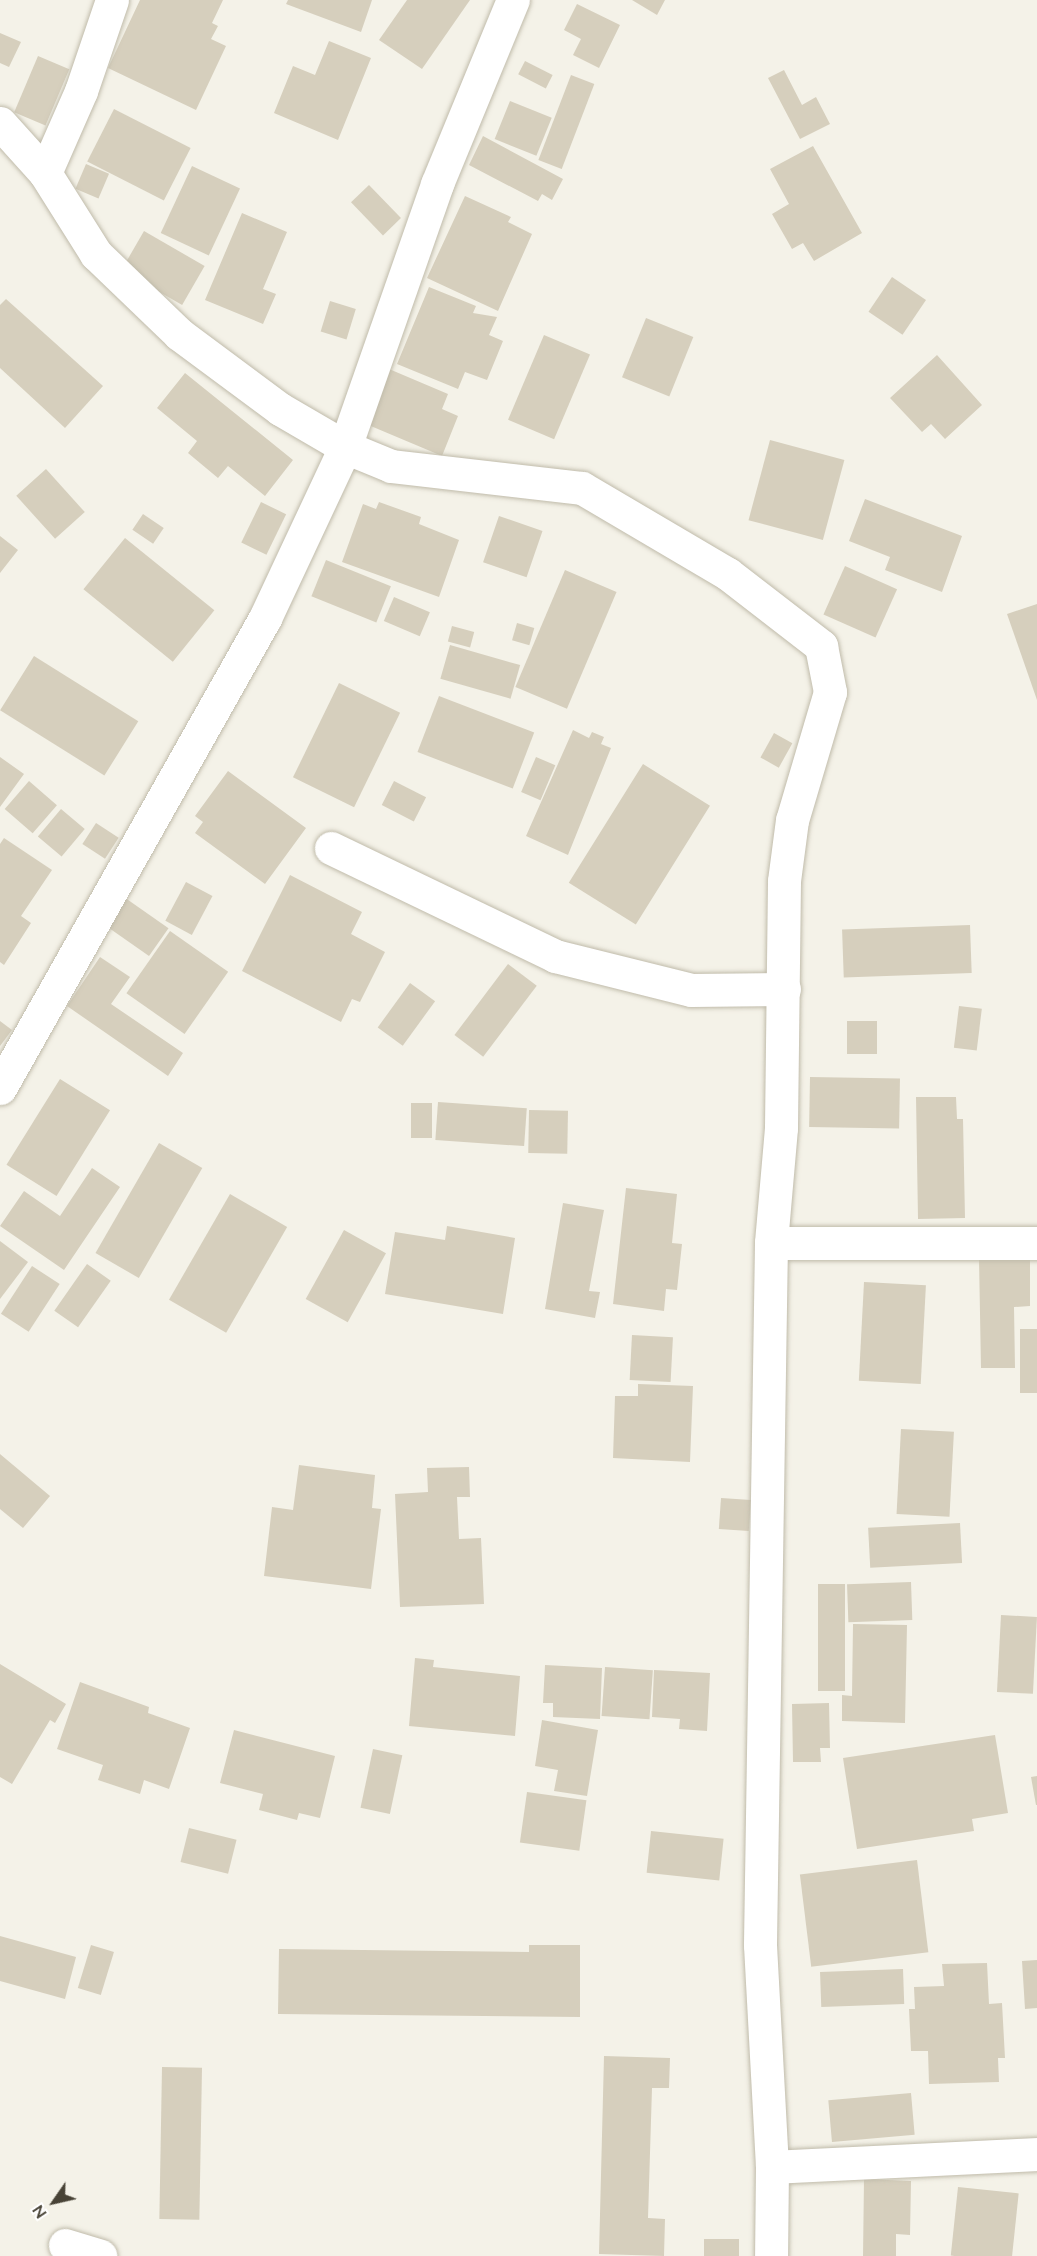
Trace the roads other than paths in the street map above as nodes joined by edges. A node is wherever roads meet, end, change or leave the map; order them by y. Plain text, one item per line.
1 (112, 0) edge
2 (513, 0) edge
3 (0, 123) edge
4 (45, 173) junction
5 (345, 447) junction
6 (331, 848) dead end
7 (784, 989) junction
8 (0, 1088) edge
9 (771, 1243) junction
10 (1037, 1243) edge
11 (1037, 2154) edge
12 (772, 2167) junction
13 (65, 2246) dead end
14 (100, 2256) edge
15 (771, 2256) edge

1 - 4 street
2 - 5 street
3 - 4 street
4 - 5 street
5 - 7 street
5 - 8 street
6 - 7 street
7 - 9 street
9 - 10 street
9 - 12 street
11 - 12 street
12 - 15 street
13 - 14 street

